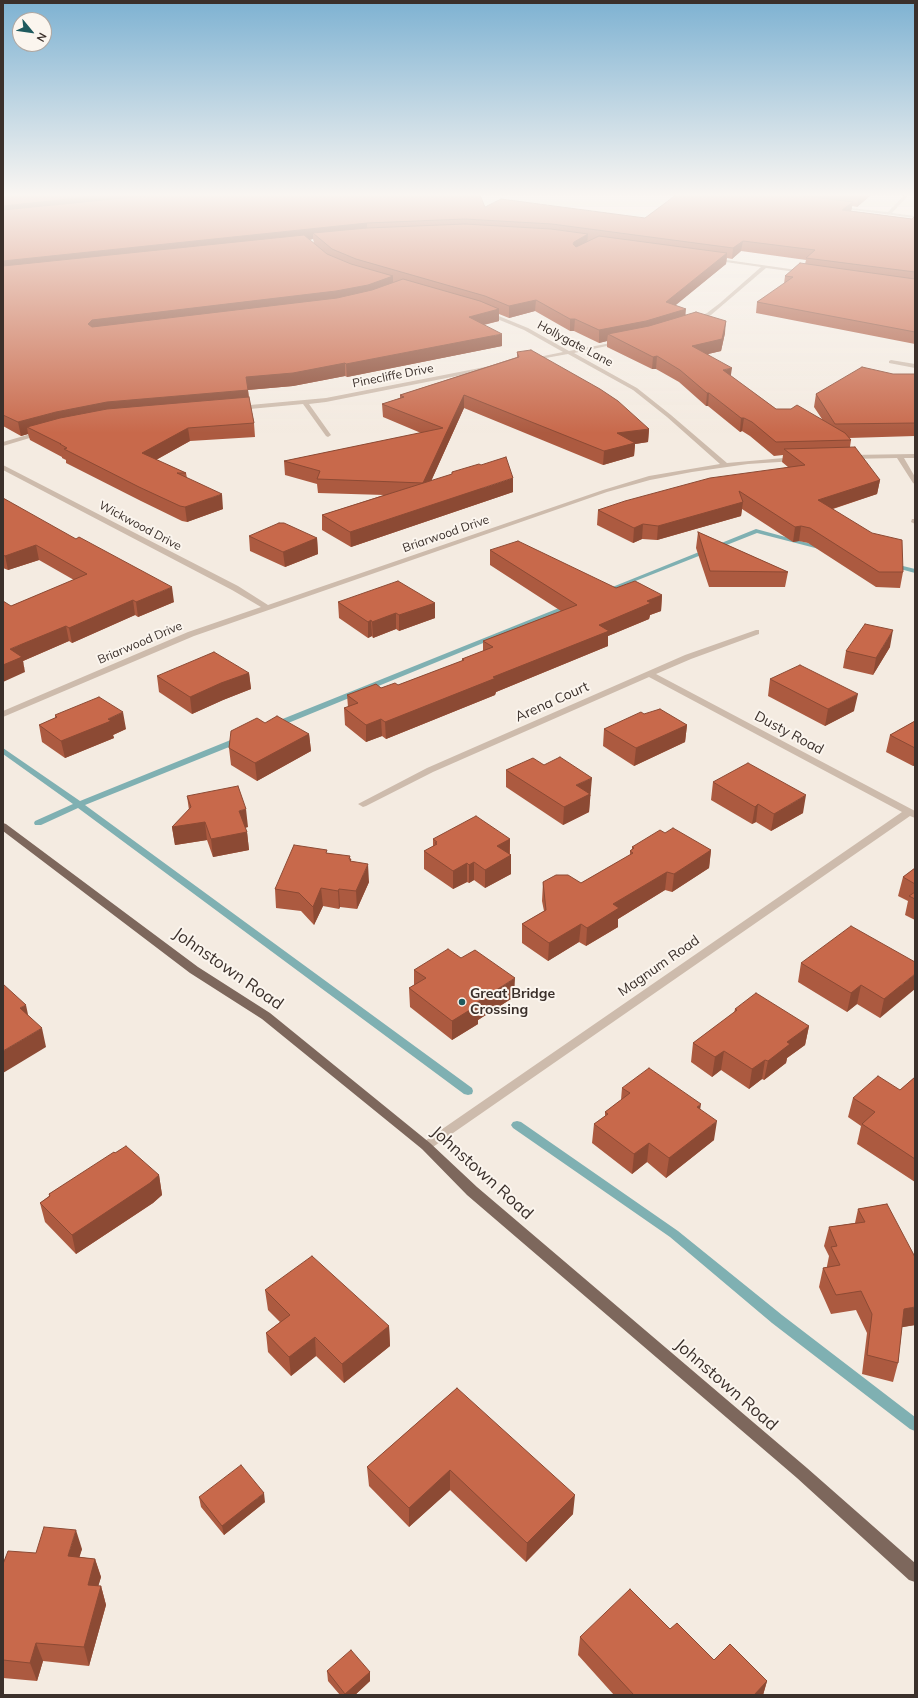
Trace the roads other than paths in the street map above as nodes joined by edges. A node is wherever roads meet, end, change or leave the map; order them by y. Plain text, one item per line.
1 (756, 274) edge
2 (482, 310) edge
3 (689, 323) edge
4 (623, 341) edge
5 (569, 352) junction
6 (522, 362) edge
7 (891, 362) dead end
8 (499, 366) edge
9 (915, 366) edge
10 (306, 403) junction
11 (236, 408) edge
12 (47, 432) edge
13 (328, 435) dead end
14 (3, 444) edge
15 (899, 456) junction
16 (915, 456) edge
17 (844, 457) edge
18 (806, 458) edge
19 (725, 465) junction
20 (3, 467) edge
21 (915, 482) edge
22 (266, 607) junction
23 (756, 632) dead end
24 (650, 674) junction
25 (3, 714) edge
26 (363, 804) dead end
27 (912, 813) edge
28 (3, 826) edge
29 (426, 1146) junction
30 (915, 1574) edge

1 - 3 street
2 - 5 street, Hollygate Lane
4 - 5 street
5 - 6 street
5 - 19 street, Hollygate Lane
7 - 9 street
8 - 10 street, Pinecliffe Drive
10 - 11 street, Pinecliffe Drive
10 - 13 street
12 - 14 street
15 - 16 street
15 - 17 street
15 - 21 street
18 - 19 street, Briarwood Drive
19 - 22 street, Briarwood Drive
20 - 22 street, Wickwood Drive
22 - 25 street, Briarwood Drive
23 - 24 street, Arena Court
24 - 26 street, Arena Court
24 - 27 street, Dusty Road
27 - 29 street, Magnum Road
28 - 29 main road, Johnstown Road
29 - 30 main road, Johnstown Road

